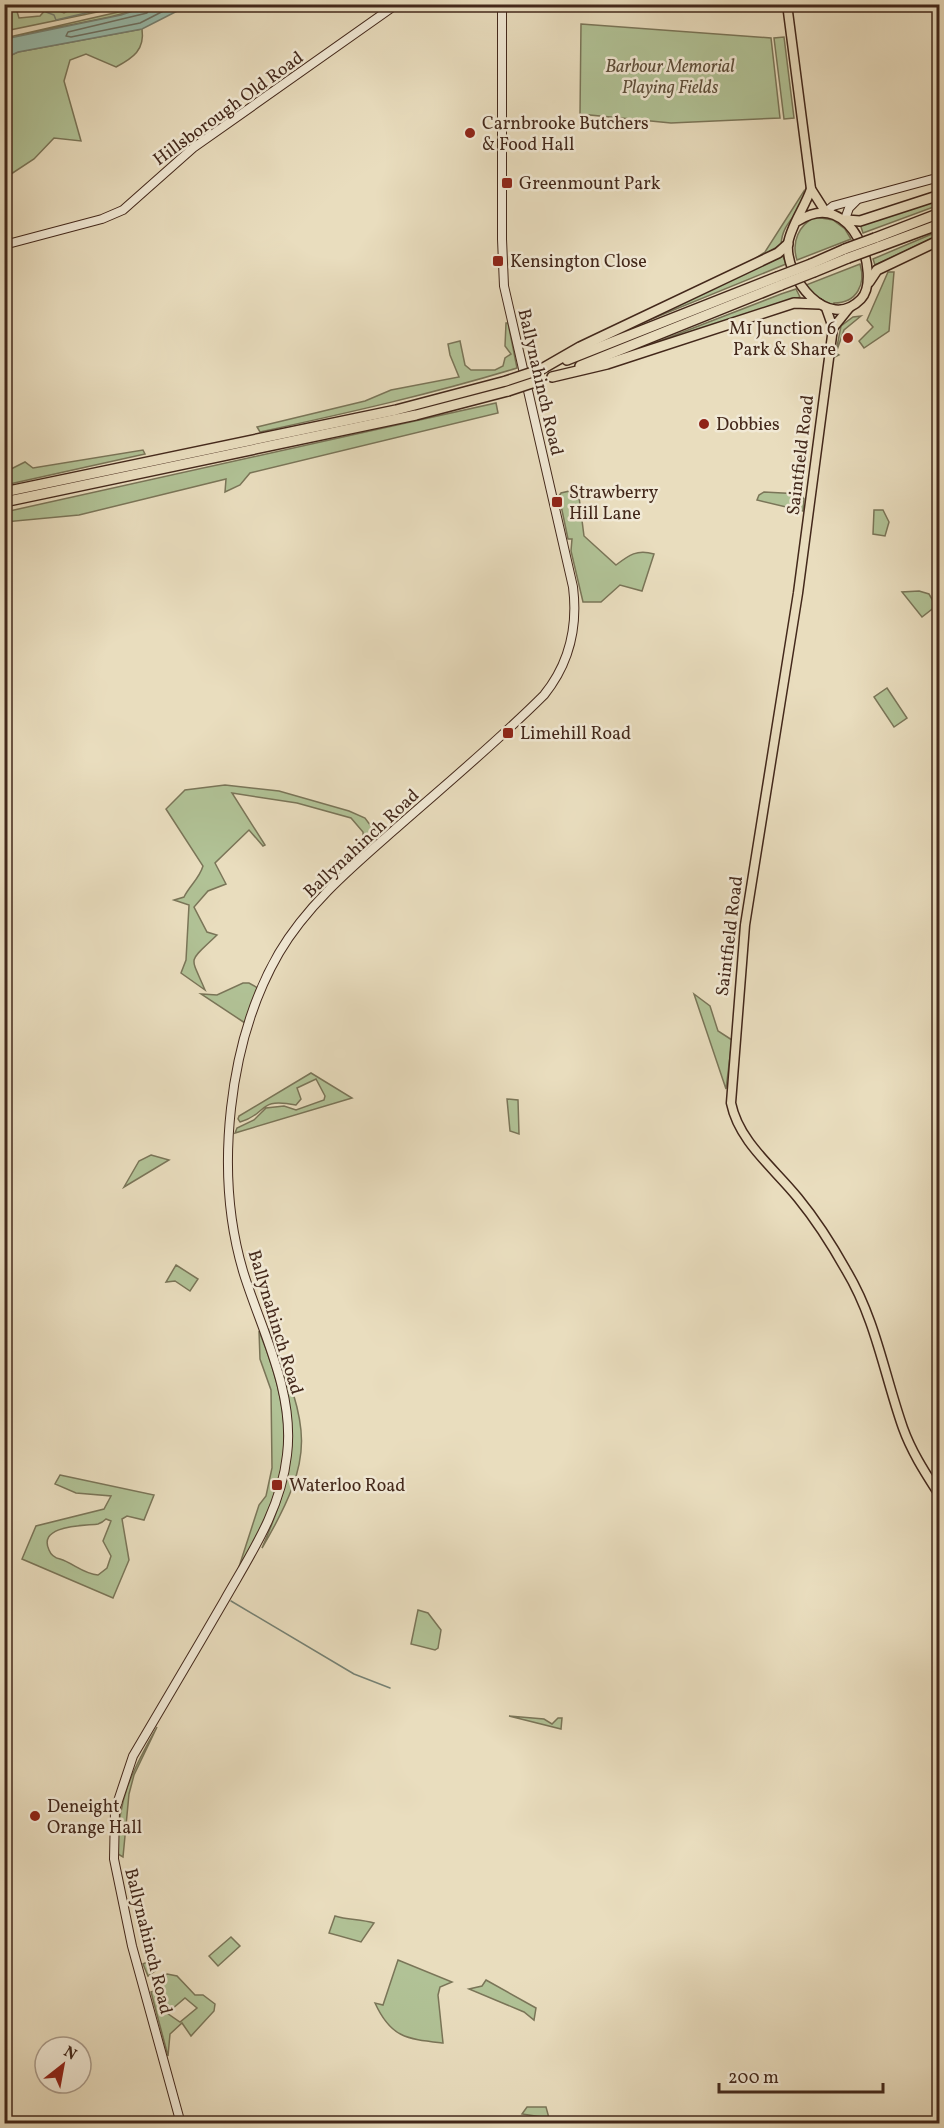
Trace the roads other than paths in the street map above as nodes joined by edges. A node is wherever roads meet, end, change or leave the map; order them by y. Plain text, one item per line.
1 (397, 4) edge
2 (502, 4) edge
3 (787, 4) edge
4 (939, 177) edge
5 (812, 191) junction
6 (939, 195) edge
7 (860, 199) junction
8 (828, 209) junction
9 (939, 213) edge
10 (845, 220) junction
11 (798, 221) junction
12 (939, 224) edge
13 (939, 240) edge
14 (876, 243) junction
15 (788, 244) junction
16 (4, 245) edge
17 (779, 281) junction
18 (869, 282) junction
19 (823, 306) junction
20 (850, 307) junction
21 (833, 328) junction
22 (538, 374) junction
23 (552, 377) junction
24 (507, 386) junction
25 (4, 492) edge
26 (4, 502) edge
27 (939, 1496) edge
28 (181, 2124) edge

1 - 16 street, Hillsborough Old Road
2 - 28 street, Ballynahinch Road
3 - 5 main road
4 - 7 street
5 - 8 main road
5 - 11 main road
6 - 10 highway
7 - 8 street
7 - 10 street
8 - 10 main road
8 - 11 main road
9 - 14 highway
10 - 18 main road
11 - 15 main road
12 - 14 highway
13 - 18 highway
14 - 17 highway, bridge
15 - 19 main road
15 - 22 highway
17 - 22 highway
17 - 23 highway
18 - 20 main road
19 - 20 main road
19 - 21 main road, Saintfield Road
19 - 23 highway
20 - 21 main road
21 - 27 main road, Saintfield Road
22 - 23 highway
22 - 24 highway, bridge
24 - 25 highway
24 - 26 highway

